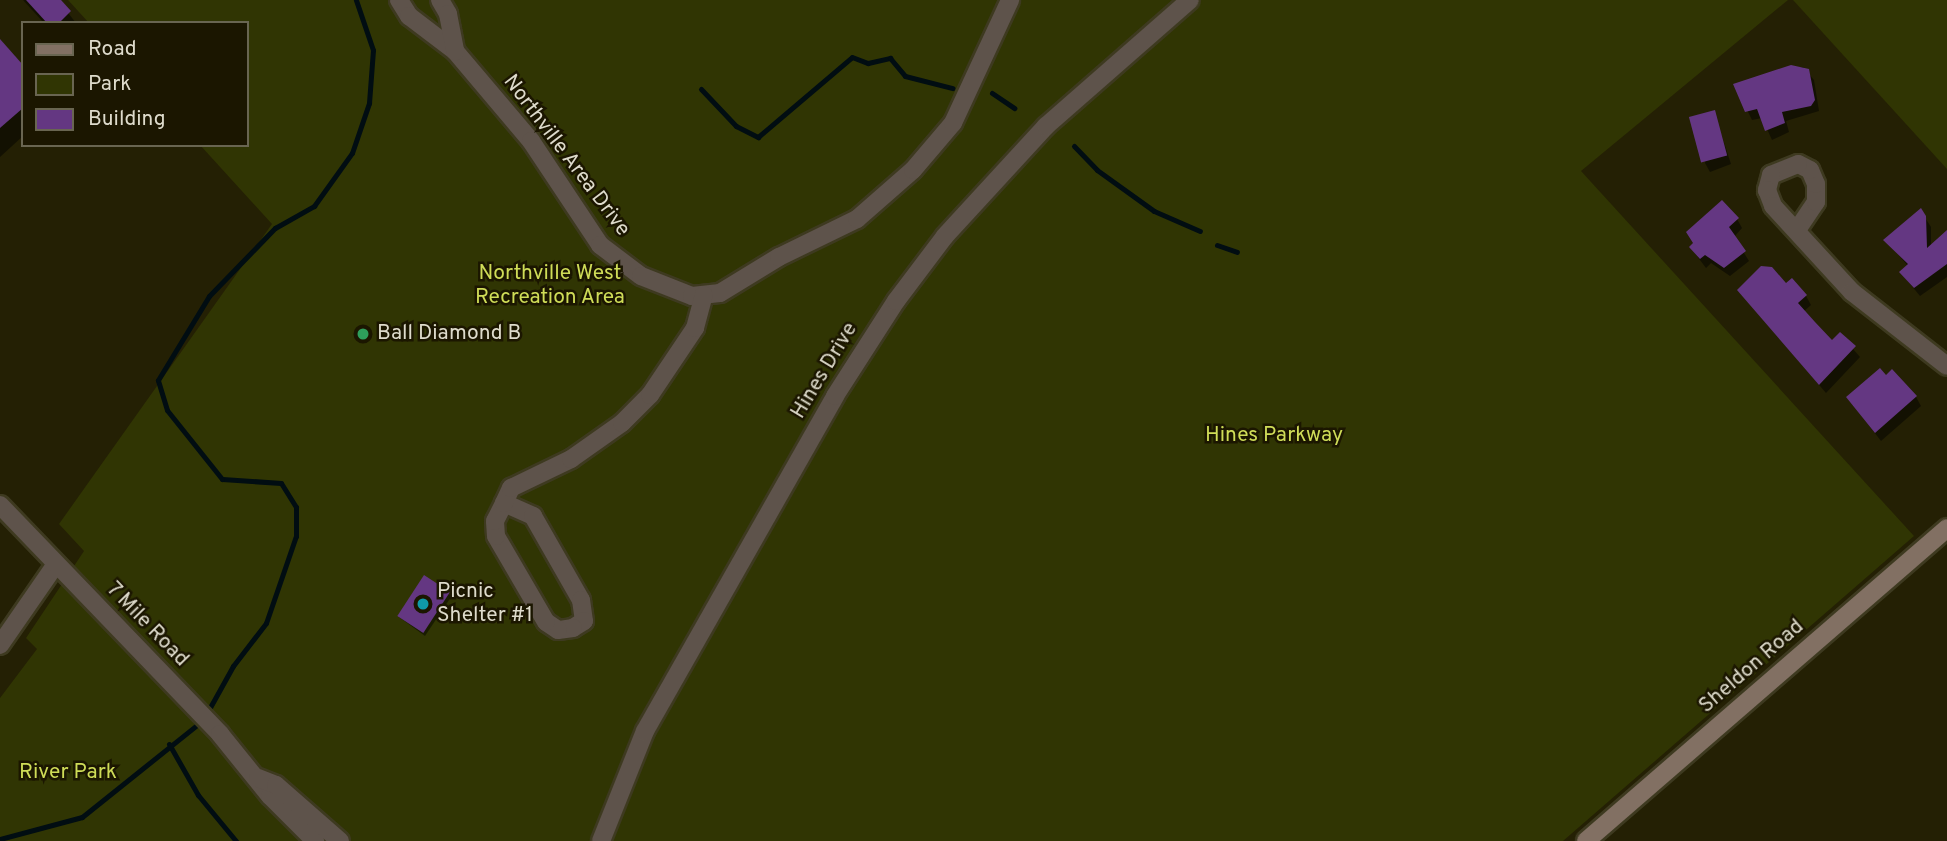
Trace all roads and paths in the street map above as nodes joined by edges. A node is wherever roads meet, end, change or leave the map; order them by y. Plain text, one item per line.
1 (399, 0) edge
2 (440, 0) edge
3 (1010, 0) edge
4 (1190, 0) edge
5 (455, 51) junction
6 (1797, 230) dead end
7 (704, 295) junction
8 (1947, 366) edge
9 (504, 503) junction
10 (0, 505) edge
11 (1947, 528) edge
12 (56, 564) junction
13 (0, 645) edge
14 (258, 778) junction
15 (315, 841) edge
16 (340, 841) edge
17 (601, 841) edge
18 (1586, 841) edge

1 - 5 street, Northville Area Drive
2 - 5 street, Northville Area Drive
3 - 7 street
4 - 17 street, Hines Drive
5 - 7 street, Northville Area Drive
6 - 8 street
7 - 9 street
9 - 9 street
10 - 12 street, 7 Mile Road
11 - 18 main road, Sheldon Road
12 - 13 street
12 - 14 street, 7 Mile Road
14 - 15 street, 7 Mile Road
14 - 16 street, 7 Mile Road

